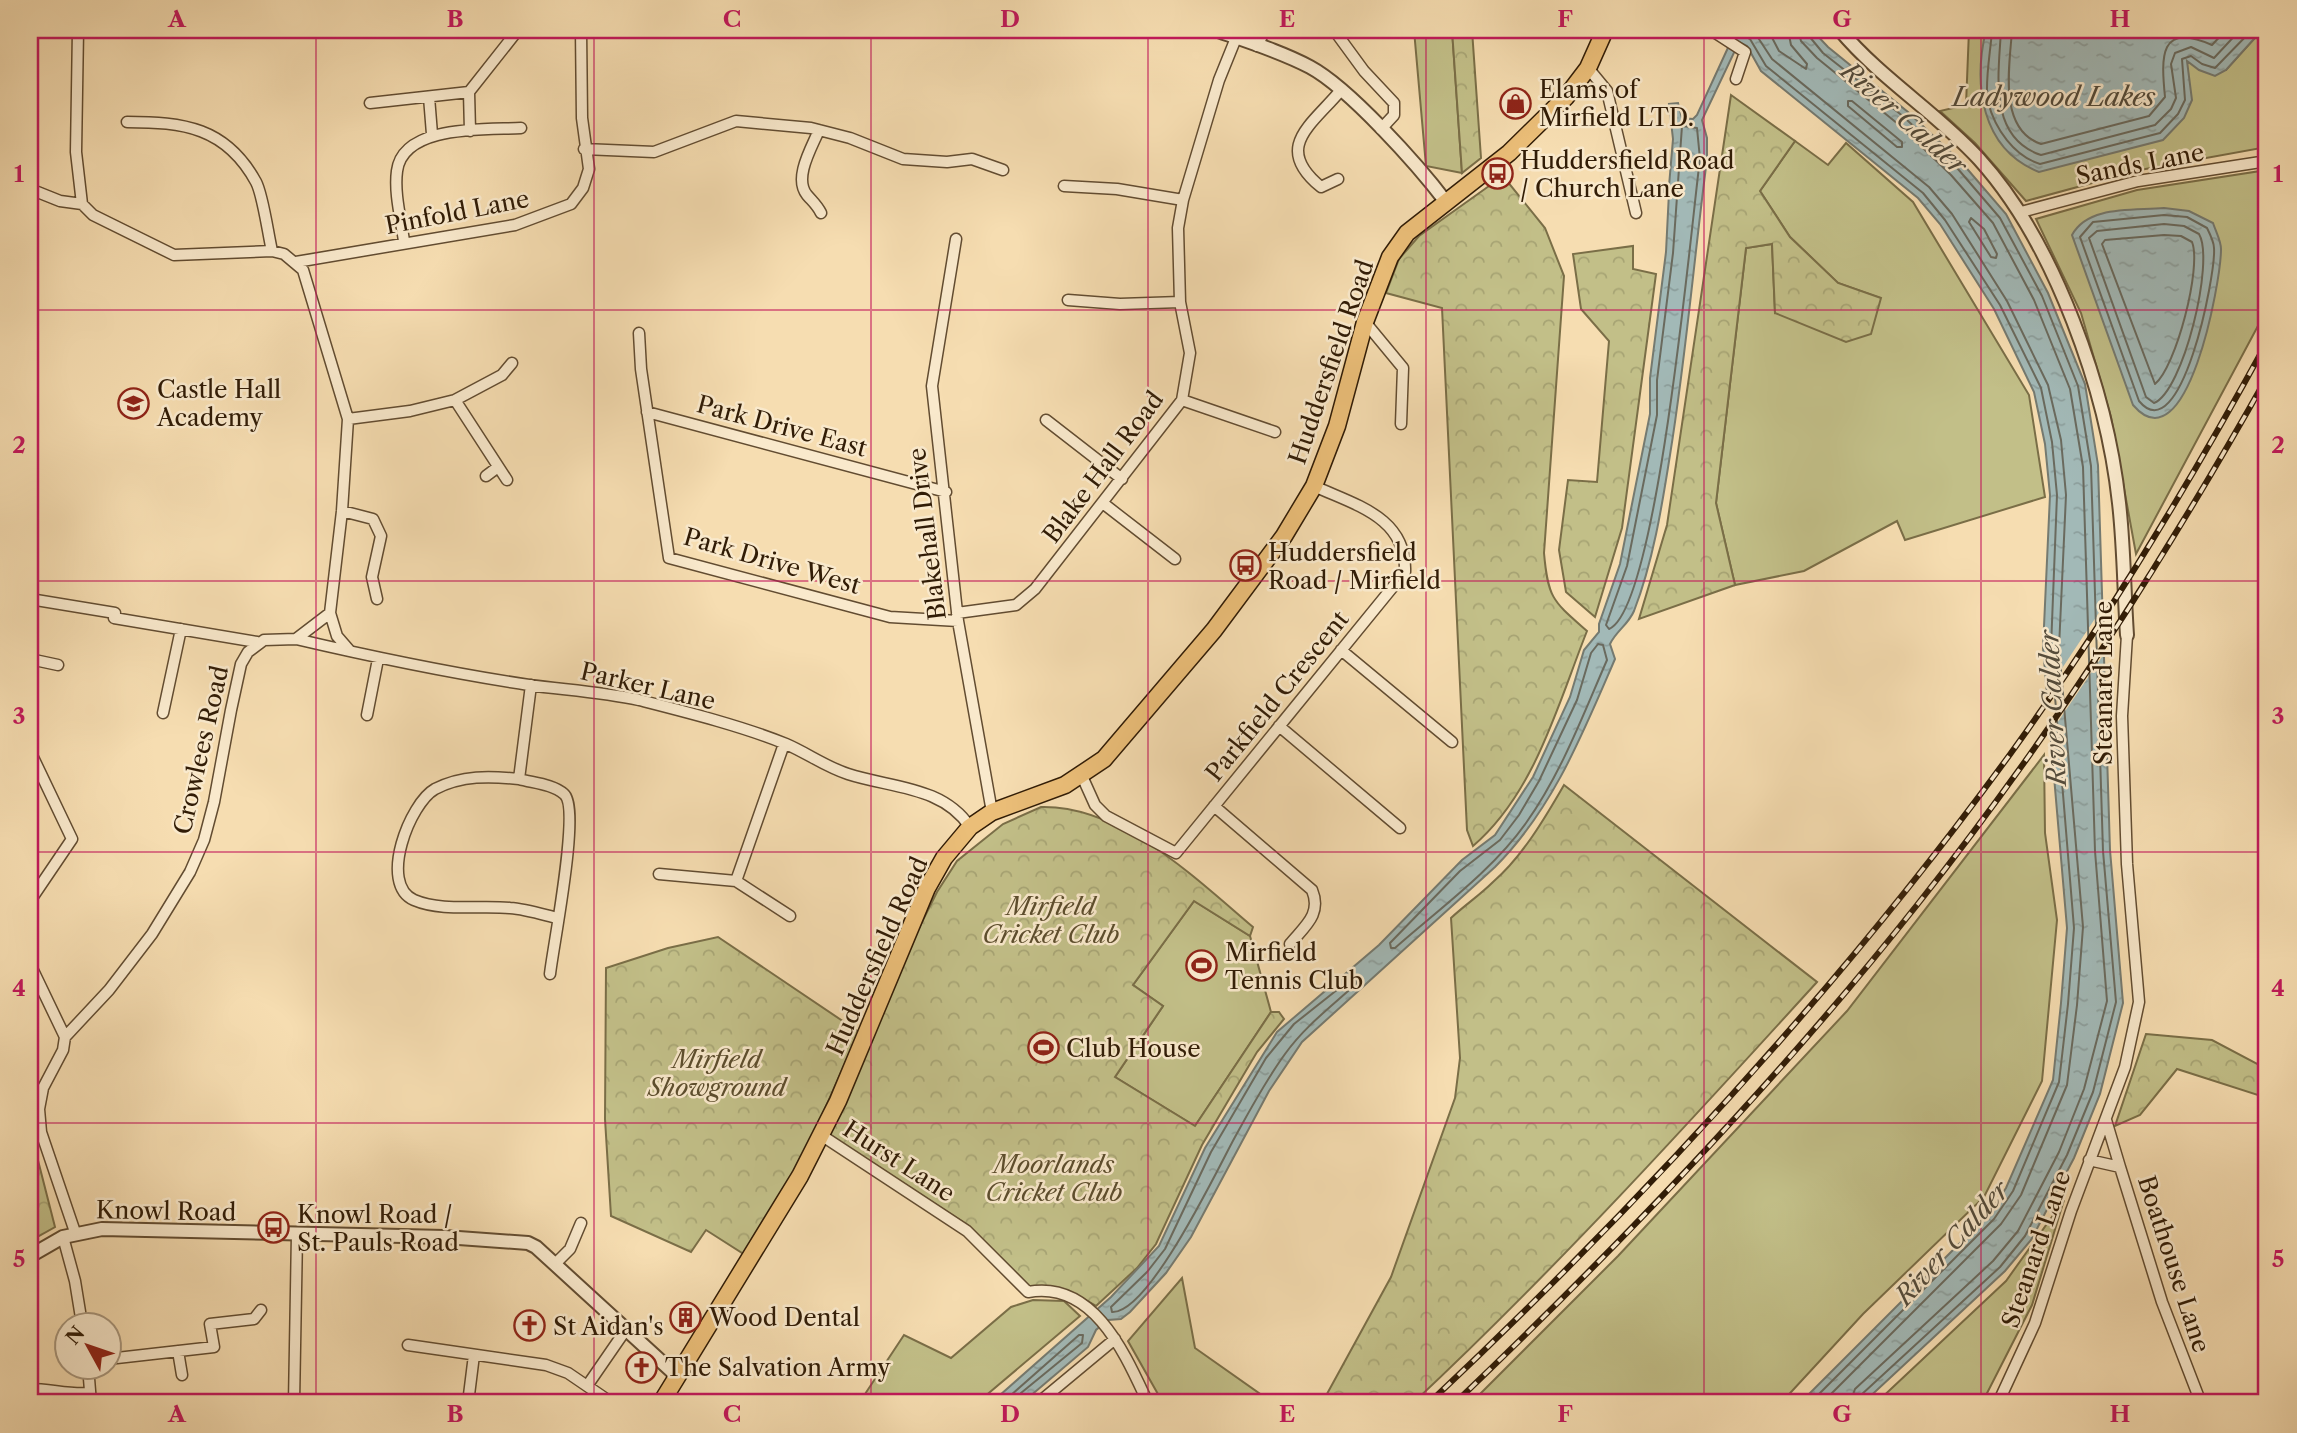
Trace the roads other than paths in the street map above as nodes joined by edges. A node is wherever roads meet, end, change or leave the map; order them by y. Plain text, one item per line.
1 (78, 30) edge
2 (518, 30) edge
3 (580, 30) edge
4 (1215, 30) edge
5 (1265, 30) edge
6 (1334, 30) edge
7 (1605, 30) edge
8 (1711, 30) edge
9 (1840, 30) edge
10 (1236, 38) junction
11 (1257, 46) junction
12 (1588, 68) junction
13 (1736, 79) dead end
14 (1341, 90) junction
15 (469, 92) junction
16 (429, 97) junction
17 (370, 103) dead end
18 (127, 122) dead end
19 (521, 128) dead end
20 (1381, 129) junction
21 (819, 130) junction
22 (470, 131) junction
23 (432, 134) junction
24 (584, 149) junction
25 (2267, 161) edge
26 (1003, 170) dead end
27 (1338, 178) dead end
28 (1064, 186) dead end
29 (30, 189) edge
30 (1183, 200) junction
31 (1446, 202) junction
32 (82, 204) junction
33 (2021, 212) junction
34 (821, 213) dead end
35 (1636, 213) dead end
36 (956, 239) dead end
37 (404, 241) junction
38 (272, 251) junction
39 (296, 262) junction
40 (1068, 300) dead end
41 (1180, 302) junction
42 (1365, 322) junction
43 (639, 333) dead end
44 (512, 363) dead end
45 (456, 400) junction
46 (1182, 400) junction
47 (647, 412) junction
48 (348, 419) junction
49 (1046, 420) dead end
50 (1401, 424) dead end
51 (1275, 432) dead end
52 (498, 467) junction
53 (486, 476) dead end
54 (1122, 479) junction
55 (508, 480) dead end
56 (1314, 486) junction
57 (946, 492) junction
58 (1104, 504) junction
59 (342, 511) junction
60 (1175, 559) dead end
61 (30, 598) edge
62 (377, 599) dead end
63 (330, 613) junction
64 (958, 617) junction
65 (181, 629) junction
66 (2127, 635) joint
67 (296, 639) junction
68 (257, 642) junction
69 (1341, 650) junction
70 (350, 652) junction
71 (30, 659) edge
72 (378, 659) junction
73 (58, 665) dead end
74 (531, 685) junction
75 (163, 713) dead end
76 (367, 715) dead end
77 (1279, 726) junction
78 (1452, 742) dead end
79 (784, 744) junction
80 (30, 751) edge
81 (1082, 774) junction
82 (519, 779) junction
83 (1214, 806) junction
84 (992, 813) junction
85 (970, 827) junction
86 (1400, 828) dead end
87 (659, 874) dead end
88 (736, 881) junction
89 (30, 901) edge
90 (790, 916) dead end
91 (557, 918) junction
92 (1290, 944) dead end
93 (30, 964) edge
94 (550, 974) dead end
95 (65, 1037) junction
96 (2106, 1119) junction
97 (821, 1135) junction
98 (2089, 1160) junction
99 (2120, 1167) junction
100 (581, 1223) dead end
101 (298, 1234) junction
102 (69, 1235) junction
103 (30, 1256) edge
104 (555, 1264) junction
105 (80, 1310) edge
106 (261, 1310) dead end
107 (626, 1328) junction
108 (1112, 1335) junction
109 (408, 1345) dead end
110 (178, 1351) junction
111 (474, 1355) junction
112 (122, 1357) edge
113 (182, 1375) dead end
114 (677, 1376) junction
115 (89, 1380) edge
116 (587, 1385) junction
117 (30, 1389) edge
118 (91, 1398) edge
119 (294, 1403) edge
120 (468, 1403) edge
121 (612, 1403) edge
122 (661, 1403) edge
123 (1038, 1403) edge
124 (1148, 1403) edge
125 (1998, 1403) edge
126 (2201, 1403) edge

1 - 32 street
2 - 15 street
3 - 24 street, Pinfold Lane
4 - 10 street
5 - 11 street
6 - 20 street
7 - 12 highway, Huddersfield Road
8 - 13 street
9 - 33 street, Steanard Lane
10 - 11 street
10 - 30 street, Blake Hall Road
11 - 14 street
12 - 31 highway, Huddersfield Road
12 - 35 street
14 - 20 street
14 - 27 street
15 - 16 street
15 - 22 street
16 - 17 street
16 - 23 street
18 - 38 street
19 - 22 street
20 - 31 street
21 - 24 street
21 - 26 street
21 - 34 street
22 - 23 street
23 - 37 street
24 - 37 street, Pinfold Lane
25 - 33 street, Sands Lane
28 - 30 street
29 - 32 street
30 - 41 street, Blake Hall Road
31 - 42 highway, Huddersfield Road
32 - 38 street
33 - 66 street, Steanard Lane
36 - 57 street, Blakehall Drive
37 - 39 street, Pinfold Lane
38 - 39 street
39 - 48 street
40 - 41 street
41 - 46 street, Blake Hall Road
42 - 50 street
42 - 56 highway, Huddersfield Road
43 - 47 street, Park Drive West
44 - 45 street
45 - 48 street
45 - 52 street
46 - 51 street
46 - 54 street, Blake Hall Road
47 - 57 street, Park Drive East
47 - 64 street, Park Drive West
48 - 59 street
49 - 54 street
52 - 53 street
52 - 55 street
54 - 58 street, Blake Hall Road
56 - 69 street, Parkfield Crescent
56 - 81 highway, Huddersfield Road
57 - 64 street, Blakehall Drive
58 - 60 street
58 - 64 street, Blake Hall Road
59 - 62 street
59 - 63 street
61 - 65 street
63 - 67 street
63 - 70 street
64 - 84 street, Blakehall Drive
65 - 68 street
65 - 75 street
66 - 96 street, Steanard Lane
67 - 68 street, Crowlees Road
67 - 70 street, Parker Lane
68 - 95 street, Crowlees Road
69 - 77 street, Parkfield Crescent
69 - 78 street
70 - 72 street, Parker Lane
71 - 73 street
72 - 74 street, Parker Lane
72 - 76 street
74 - 79 street, Parker Lane
74 - 82 street
77 - 83 street, Parkfield Crescent
77 - 86 street
79 - 85 street, Parker Lane
79 - 88 street
80 - 89 street
81 - 83 street, Parkfield Crescent
81 - 84 highway, Huddersfield Road
82 - 91 street
82 - 91 street
83 - 92 street
84 - 85 highway, Huddersfield Road
85 - 97 highway, Huddersfield Road
87 - 88 street
88 - 90 street
91 - 94 street
93 - 95 street
95 - 102 street, Crowlees Road
96 - 98 street, Steanard Lane
96 - 99 street
97 - 108 street, Hurst Lane
97 - 114 highway, Huddersfield Road
98 - 99 street, Boathouse Lane
98 - 125 street, Steanard Lane
99 - 126 street, Boathouse Lane
100 - 104 street
101 - 102 street, Knowl Road
101 - 104 street, Knowl Road
101 - 119 street
102 - 103 street, Knowl Road
102 - 105 street, Crowlees Road
104 - 107 street, Knowl Road
106 - 110 street
107 - 114 street, Knowl Road
107 - 116 street
108 - 123 street
108 - 124 street, Hurst Lane
109 - 111 street
110 - 112 street
110 - 113 street
111 - 116 street
111 - 120 street
114 - 122 highway, Huddersfield Road
115 - 118 street
116 - 121 street
117 - 118 street

